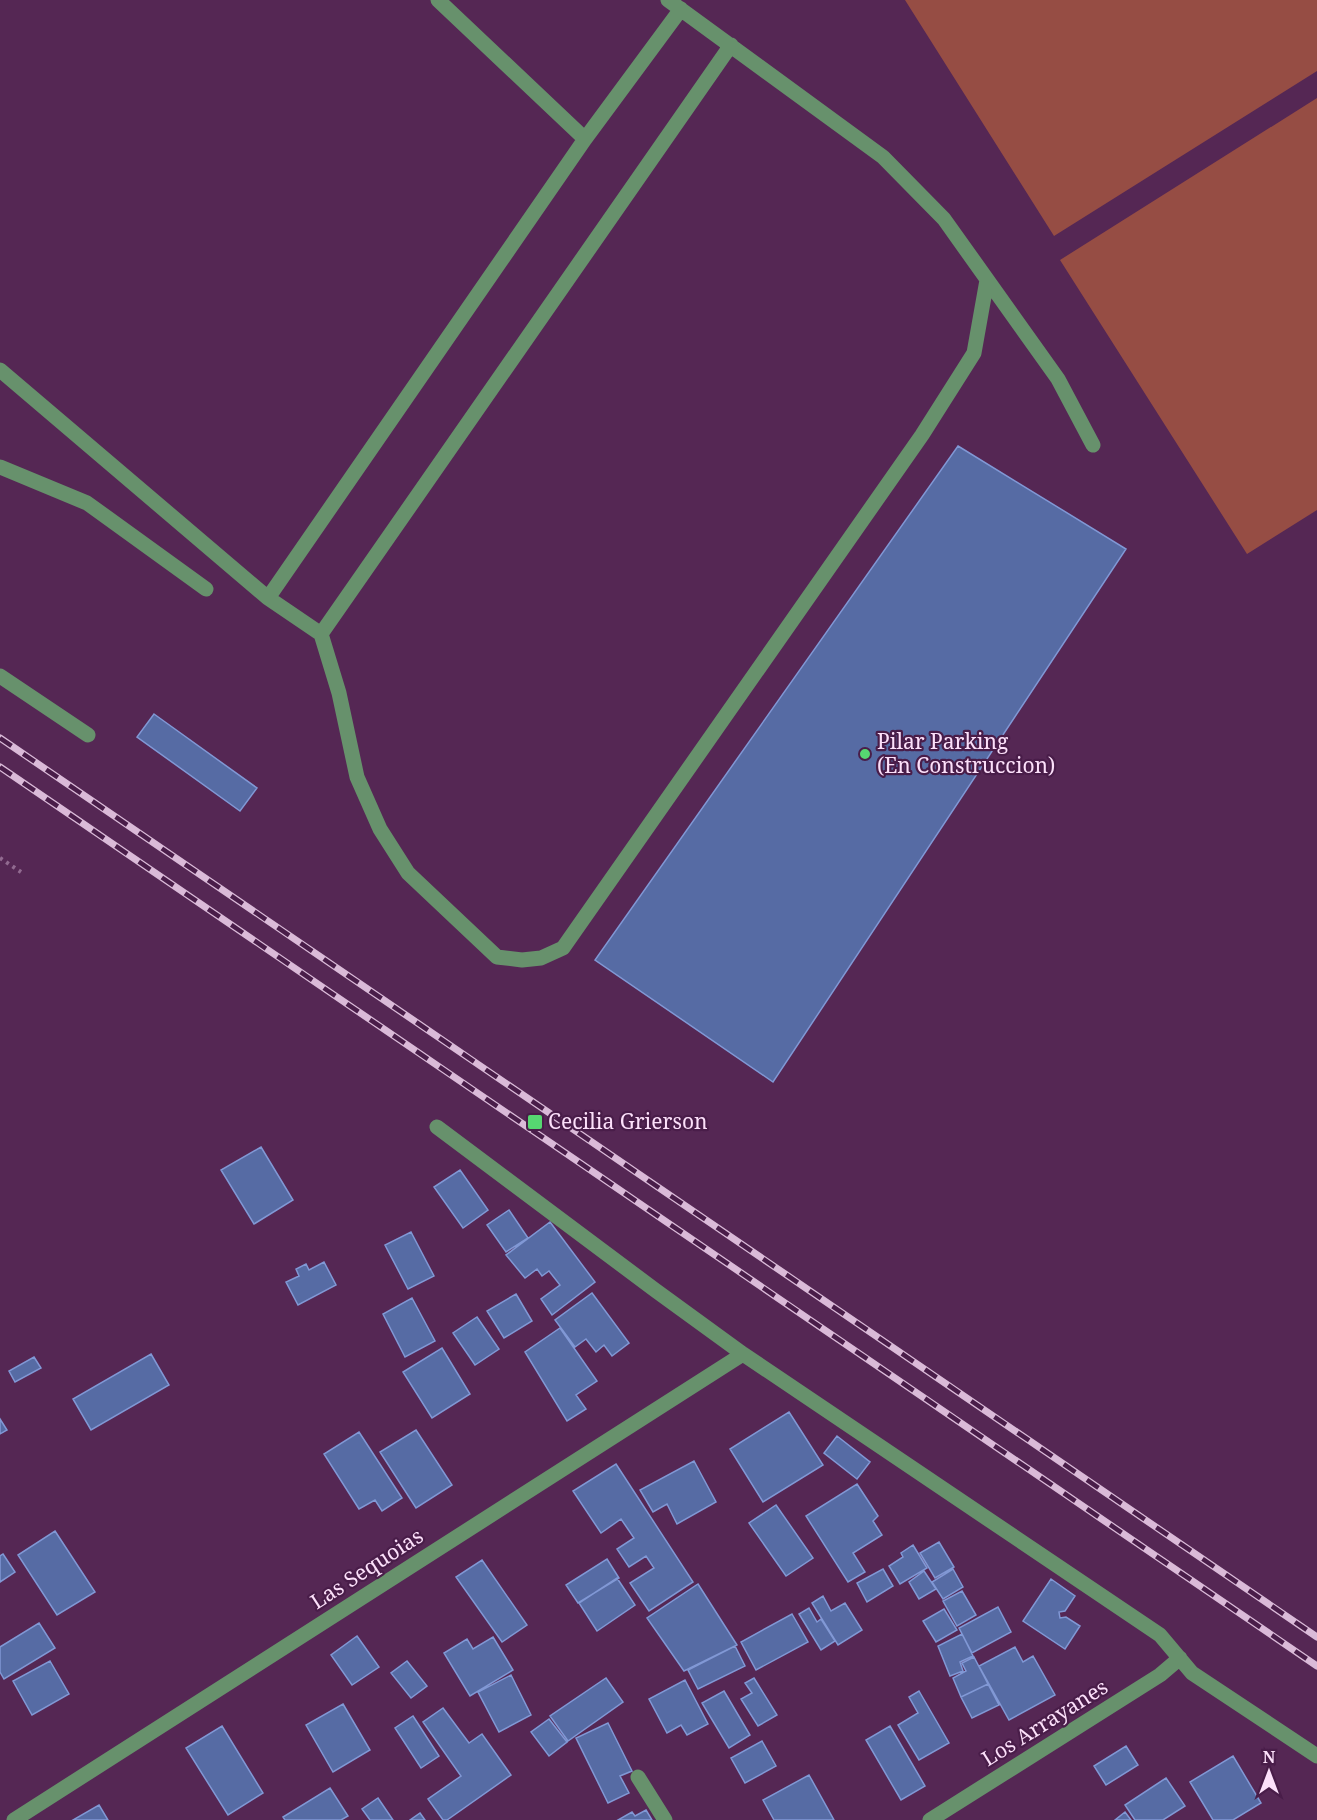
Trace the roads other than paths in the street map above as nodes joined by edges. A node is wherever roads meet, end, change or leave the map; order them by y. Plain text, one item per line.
1 (438, 0) edge
2 (668, 0) edge
3 (681, 9) junction
4 (731, 45) junction
5 (585, 139) junction
6 (987, 280) junction
7 (0, 370) edge
8 (1093, 445) dead end
9 (0, 467) edge
10 (206, 589) dead end
11 (268, 598) junction
12 (321, 634) junction
13 (0, 676) edge
14 (87, 735) dead end
15 (437, 1127) dead end
16 (743, 1354) junction
17 (1180, 1658) junction
18 (1317, 1756) edge
19 (638, 1777) dead end
20 (14, 1820) edge
21 (665, 1820) edge
22 (930, 1820) edge

1 - 5 street
2 - 3 street
3 - 4 street
3 - 5 street
4 - 6 street
4 - 12 street
5 - 11 street
6 - 8 street
6 - 12 street
7 - 11 street
9 - 10 street
11 - 12 street
13 - 14 street
15 - 16 street
16 - 17 street
16 - 20 street, Las Sequoias
17 - 18 street
17 - 22 street, Los Arrayanes
19 - 21 street

